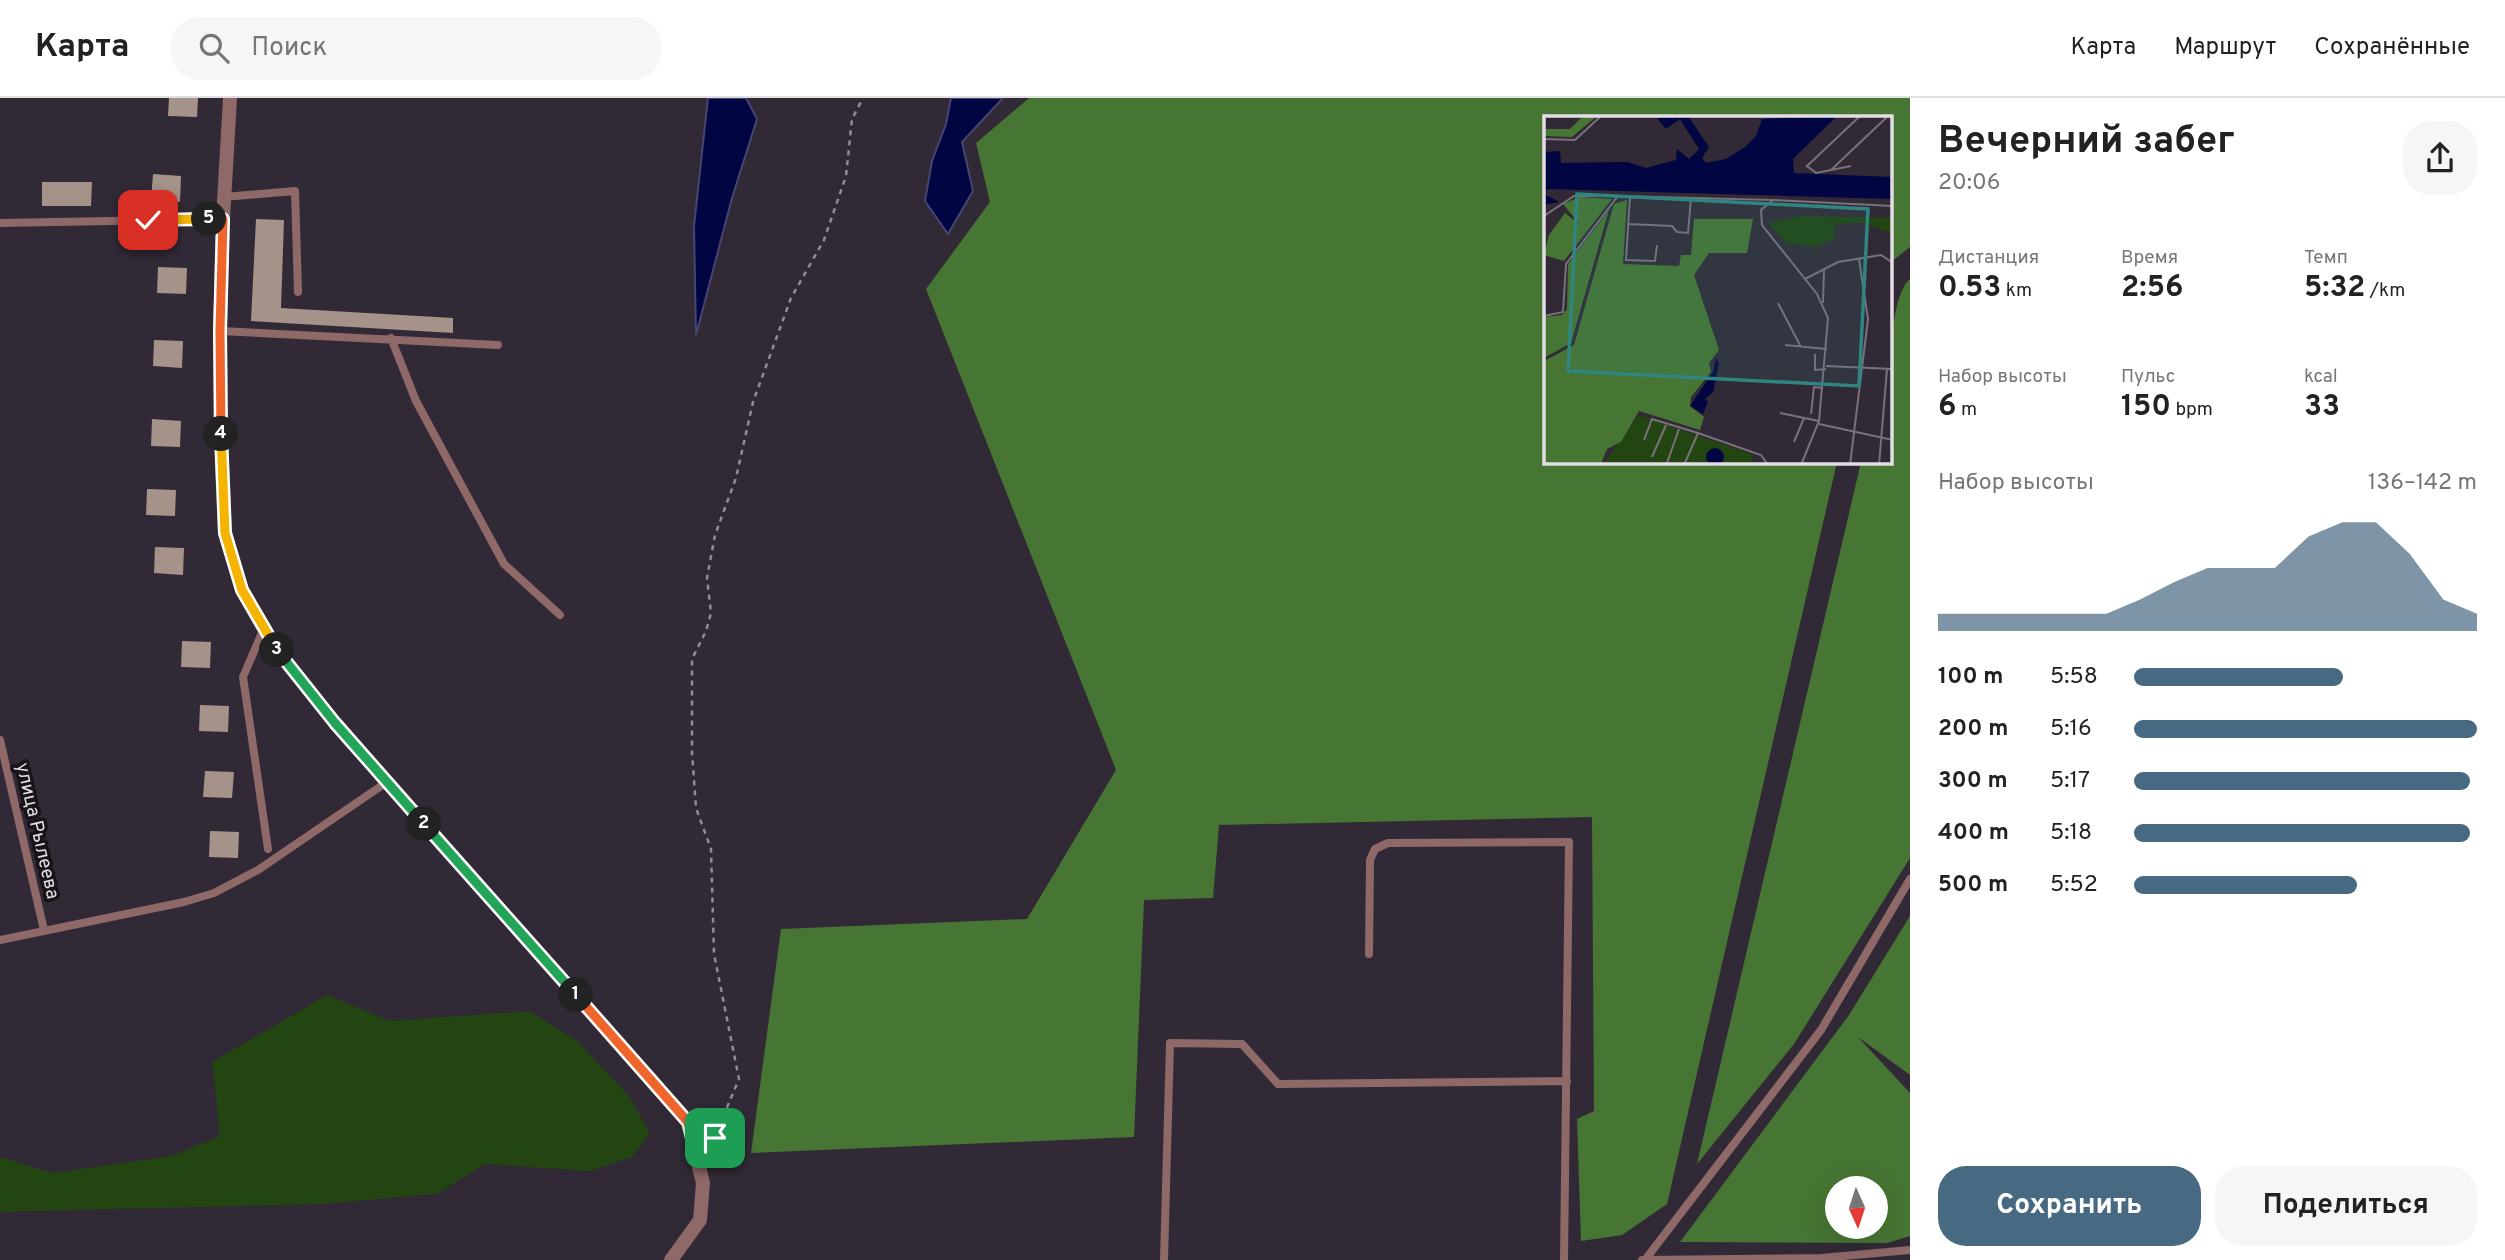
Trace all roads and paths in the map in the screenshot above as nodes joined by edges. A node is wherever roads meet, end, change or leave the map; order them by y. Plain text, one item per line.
1 (230, 98) edge
2 (863, 98) edge
3 (224, 197) junction
4 (223, 219) junction
5 (0, 223) edge
6 (298, 292) dead end
7 (220, 331) junction
8 (391, 338) junction
9 (498, 345) dead end
10 (560, 615) dead end
11 (264, 628) junction
12 (0, 740) edge
13 (387, 782) junction
14 (268, 849) dead end
15 (1910, 879) edge
16 (44, 929) junction
17 (0, 940) edge
18 (1368, 954) dead end
19 (1567, 1081) junction
20 (696, 1154) junction
21 (1910, 1250) edge
22 (671, 1260) edge
23 (1164, 1260) edge
24 (1564, 1260) edge
25 (1644, 1260) edge

1 - 3 street
2 - 20 path
3 - 4 street
3 - 6 lane
4 - 5 lane
4 - 7 street
7 - 8 lane
7 - 11 street
8 - 9 lane
8 - 10 lane
11 - 13 street
11 - 14 lane
12 - 16 lane, улица Рылеева
13 - 16 lane
13 - 20 street
15 - 25 lane
16 - 17 lane
18 - 19 lane
19 - 23 lane
19 - 24 lane
20 - 22 street
21 - 25 lane

